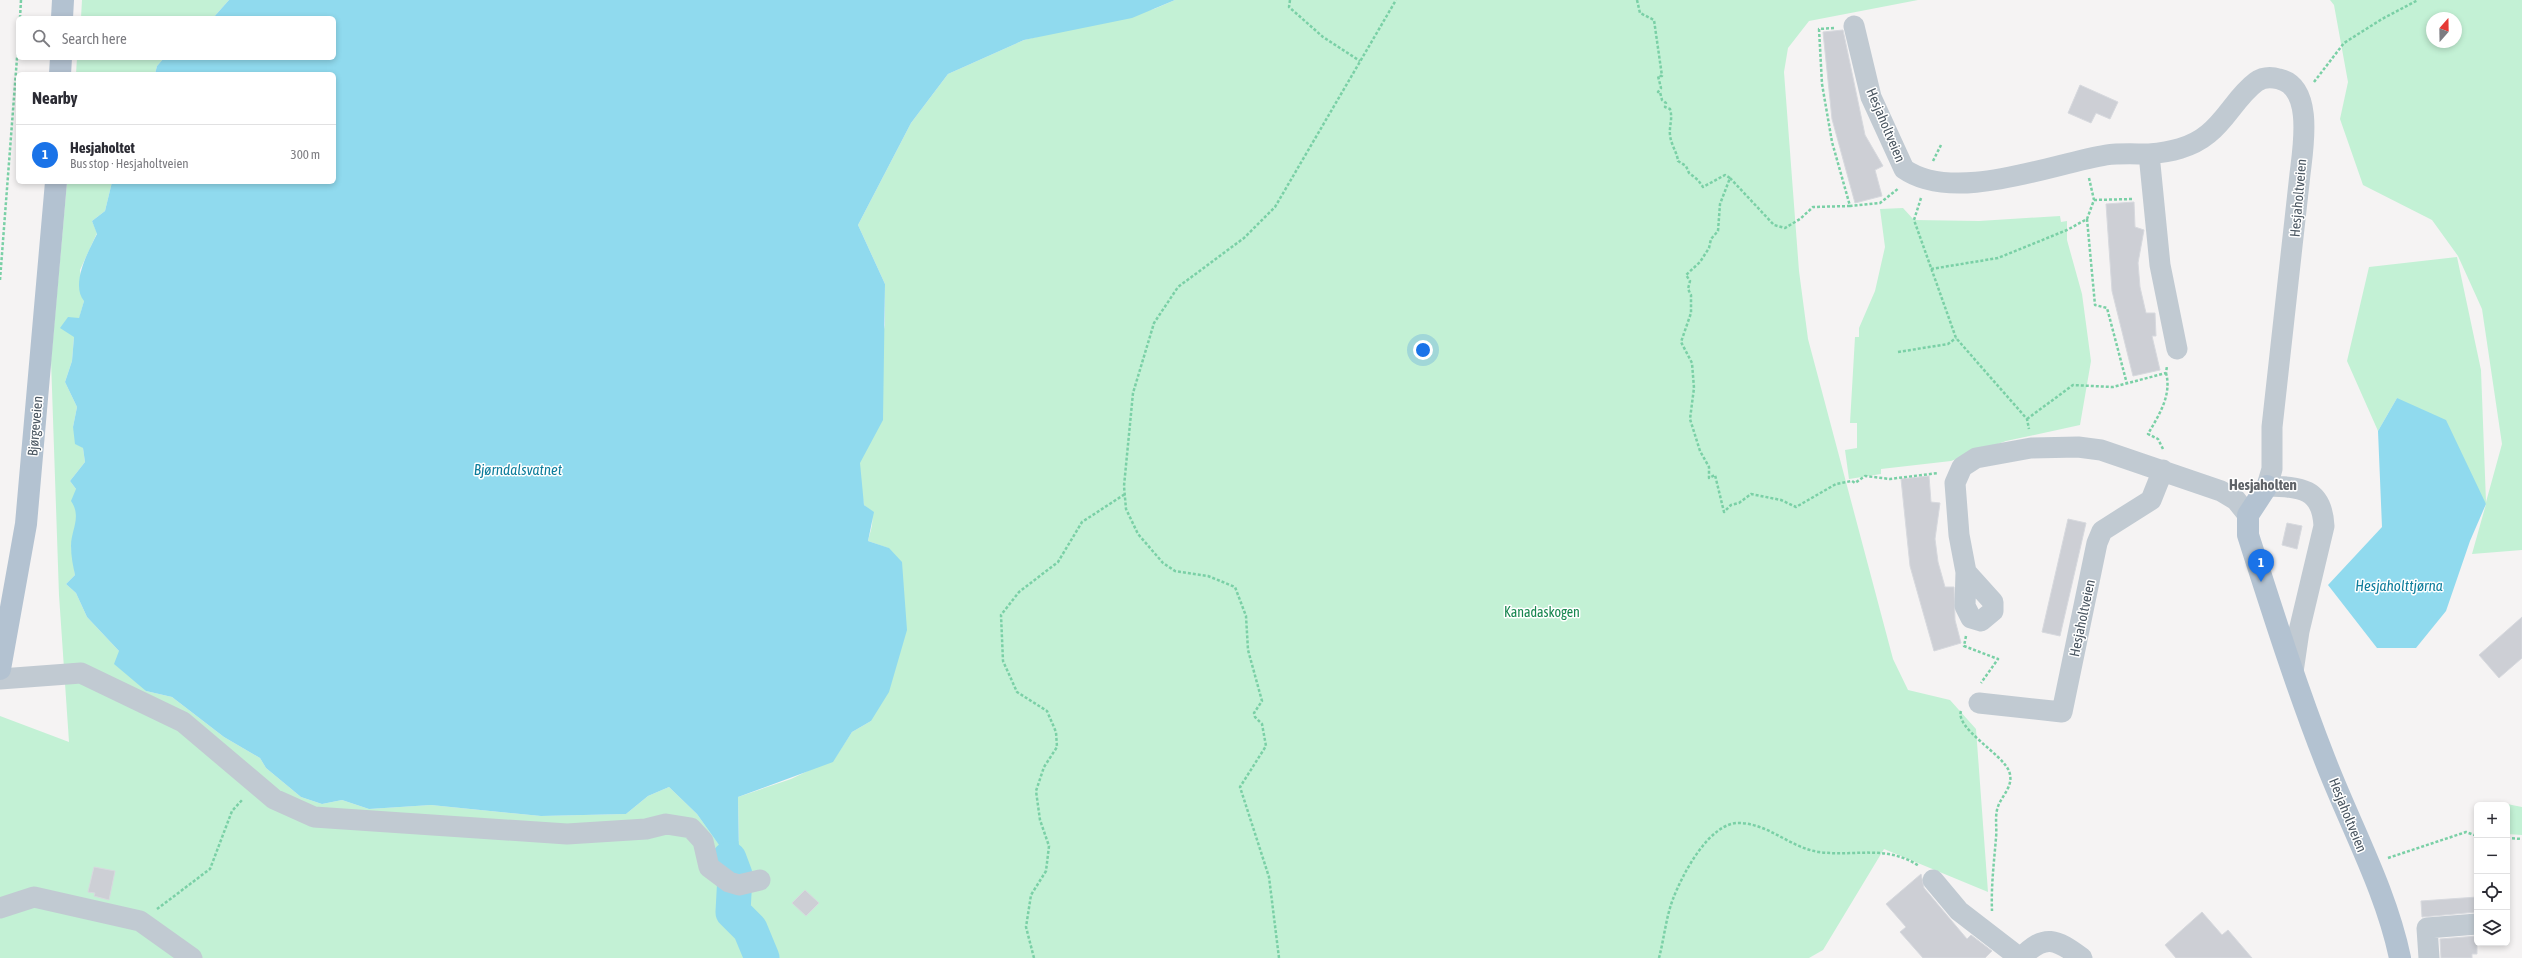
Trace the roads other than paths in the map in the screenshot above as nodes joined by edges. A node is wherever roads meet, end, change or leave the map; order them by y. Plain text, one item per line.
1 (63, 0) edge
2 (62, 16) edge
3 (1854, 26) road end
4 (61, 60) edge
5 (60, 72) edge
6 (2149, 154) junction
7 (56, 184) edge
8 (2177, 348) road end
9 (2164, 461) junction
10 (2269, 478) junction
11 (2248, 515) junction
12 (1966, 572) dead end
13 (0, 669) edge
14 (2293, 672) junction
15 (0, 679) edge
16 (1979, 703) road end
17 (760, 880) dead end
18 (1933, 880) road end
19 (0, 908) edge
20 (2474, 924) edge
21 (192, 958) edge
22 (2020, 958) edge
23 (2082, 958) edge
24 (2400, 958) edge
25 (2429, 958) edge

1 - 2 main road
3 - 6 street, Hesjaholtveien
4 - 5 main road
6 - 8 street
6 - 10 street, Hesjaholtveien
7 - 13 main road, Bjørgeveien
9 - 11 street
9 - 12 street
9 - 16 street, Hesjaholtveien
10 - 11 main road
10 - 14 street, Hesjaholtveien
11 - 14 main road, Hesjaholtveien
14 - 24 main road, Hesjaholtveien
15 - 17 street
18 - 22 street
19 - 21 street
20 - 25 street
22 - 23 street

